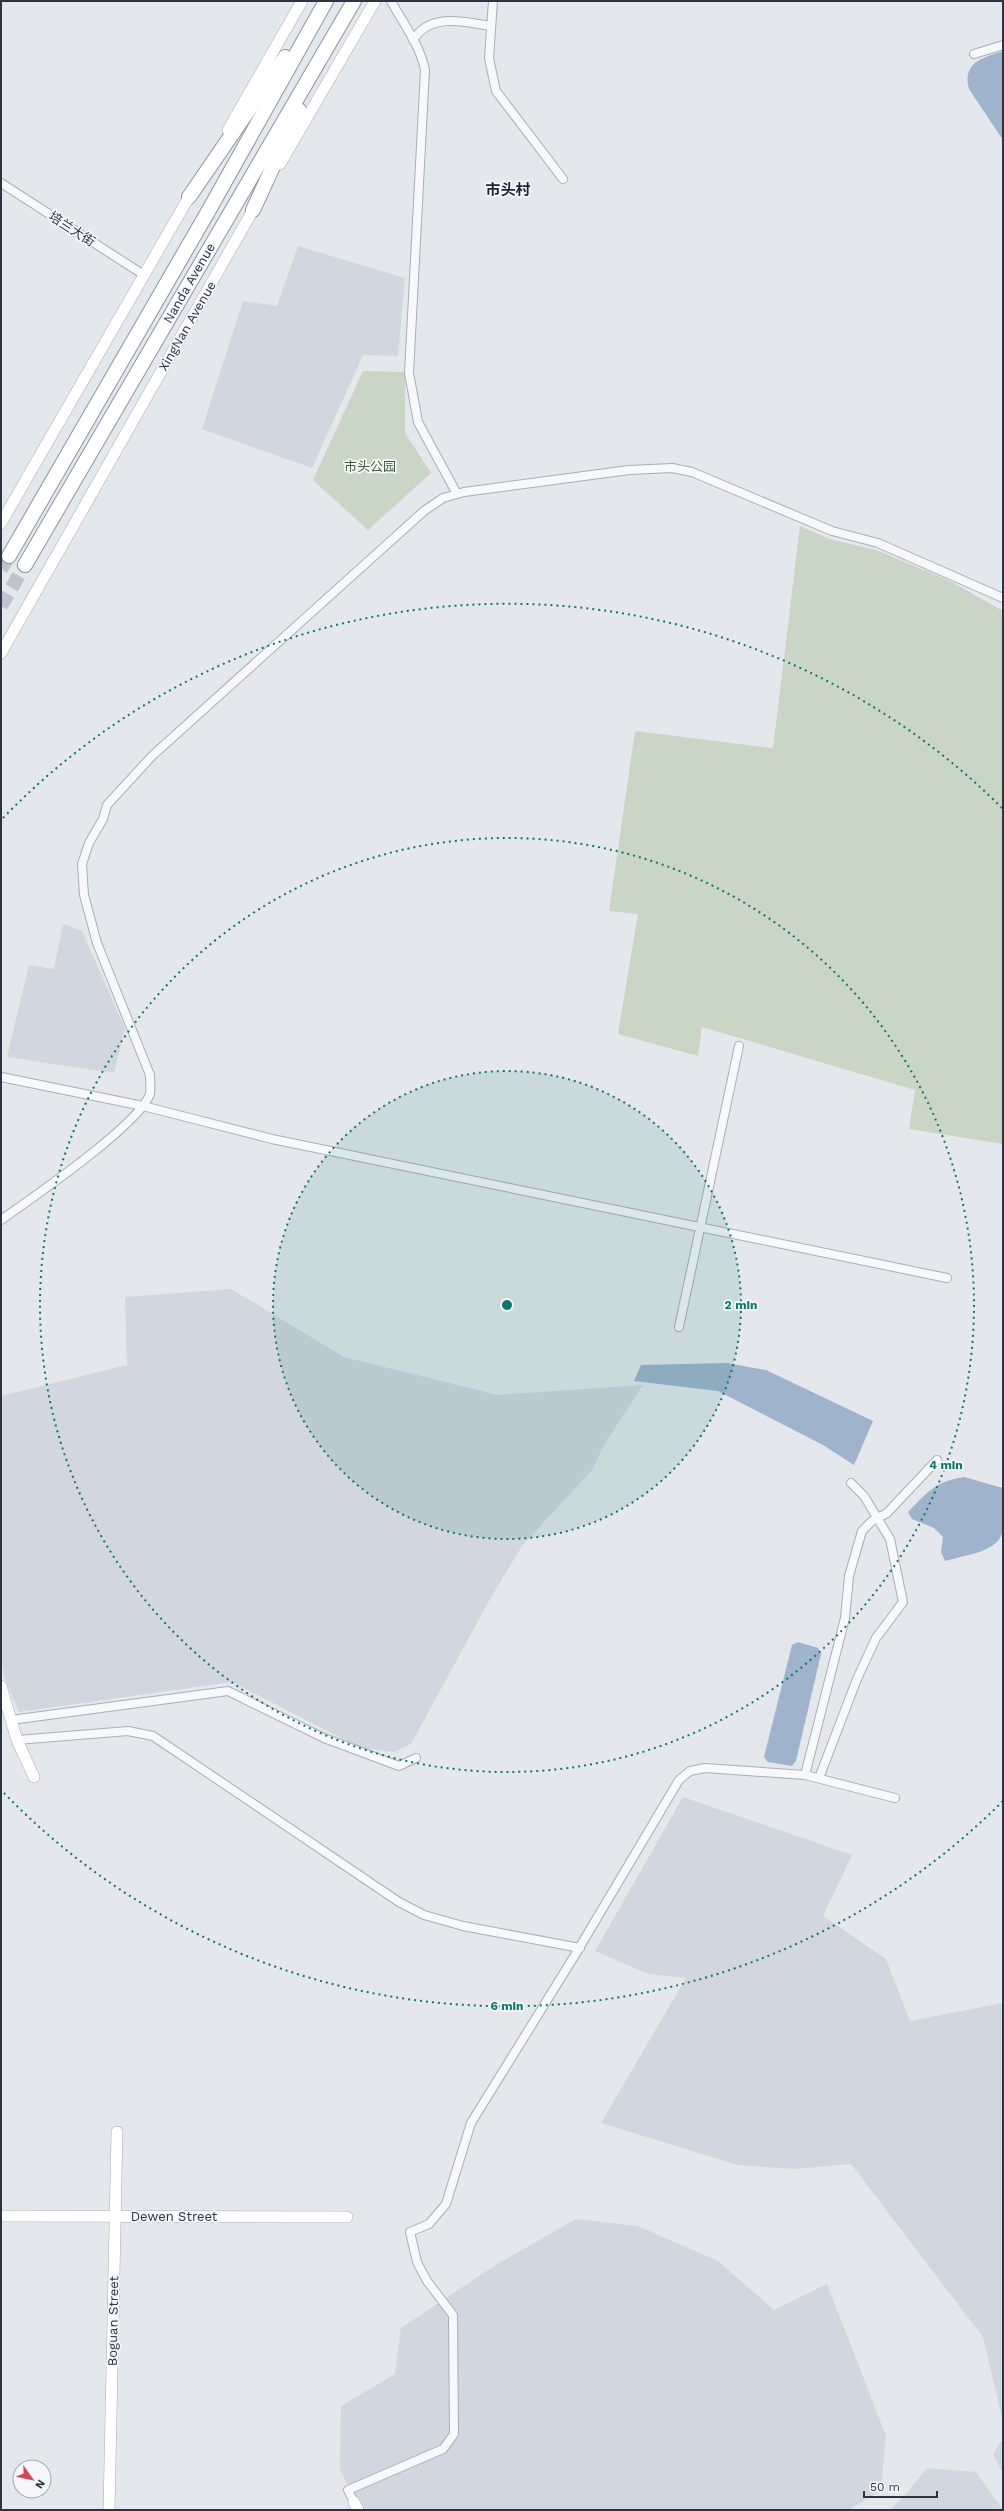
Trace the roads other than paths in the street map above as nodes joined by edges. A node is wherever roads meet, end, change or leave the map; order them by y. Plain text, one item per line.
1 (302, 1) edge
2 (325, 1) edge
3 (354, 1) edge
4 (375, 1) edge
5 (391, 1) edge
6 (493, 1) edge
7 (491, 26) junction
8 (413, 40) junction
9 (329, 44) junction
10 (1003, 45) edge
11 (974, 54) dead end
12 (563, 179) dead end
13 (1, 183) edge
14 (189, 197) junction
15 (253, 210) junction
16 (144, 275) junction
17 (457, 494) junction
18 (1, 523) edge
19 (9, 556) tunnel mouth
20 (25, 565) tunnel mouth
21 (1003, 598) edge
22 (4, 642) edge
23 (1, 653) edge
24 (739, 1046) dead end
25 (1, 1077) edge
26 (143, 1106) junction
27 (1, 1220) edge
28 (698, 1228) junction
29 (947, 1278) dead end
30 (679, 1327) dead end
31 (937, 1460) dead end
32 (851, 1483) dead end
33 (878, 1518) junction
34 (1, 1686) edge
35 (11, 1720) junction
36 (17, 1740) junction
37 (416, 1758) dead end
38 (805, 1775) junction
39 (34, 1777) dead end
40 (819, 1778) junction
41 (895, 1798) dead end
42 (580, 1948) junction
43 (117, 2132) dead end
44 (1, 2216) edge
45 (115, 2216) junction
46 (347, 2217) dead end
47 (356, 2506) edge
48 (109, 2510) edge

1 - 14 main road
2 - 14 highway
2 - 19 highway, Nanda Avenue
3 - 9 highway, Nanda Avenue
4 - 15 main road, XingNan Avenue
5 - 8 street
6 - 7 street
7 - 8 street
7 - 12 street
8 - 17 street
9 - 15 highway
9 - 20 highway, Nanda Avenue
10 - 11 street
13 - 16 street, 培兰大街
14 - 16 main road
15 - 22 main road, XingNan Avenue
16 - 18 main road
17 - 21 street
17 - 26 street
22 - 23 main road, XingNan Avenue
24 - 28 street
25 - 26 street
26 - 27 street
26 - 28 street
28 - 29 street
28 - 30 street
31 - 33 street
32 - 33 street
33 - 38 street
33 - 40 street
34 - 35 main road
35 - 36 main road
35 - 37 street
36 - 39 main road
36 - 42 street
38 - 40 street
38 - 42 street
40 - 41 street
42 - 47 street
43 - 45 main road, Boguan Street
44 - 45 main road, Dewen Street
45 - 46 main road, Dewen Street
45 - 48 main road, Boguan Street

